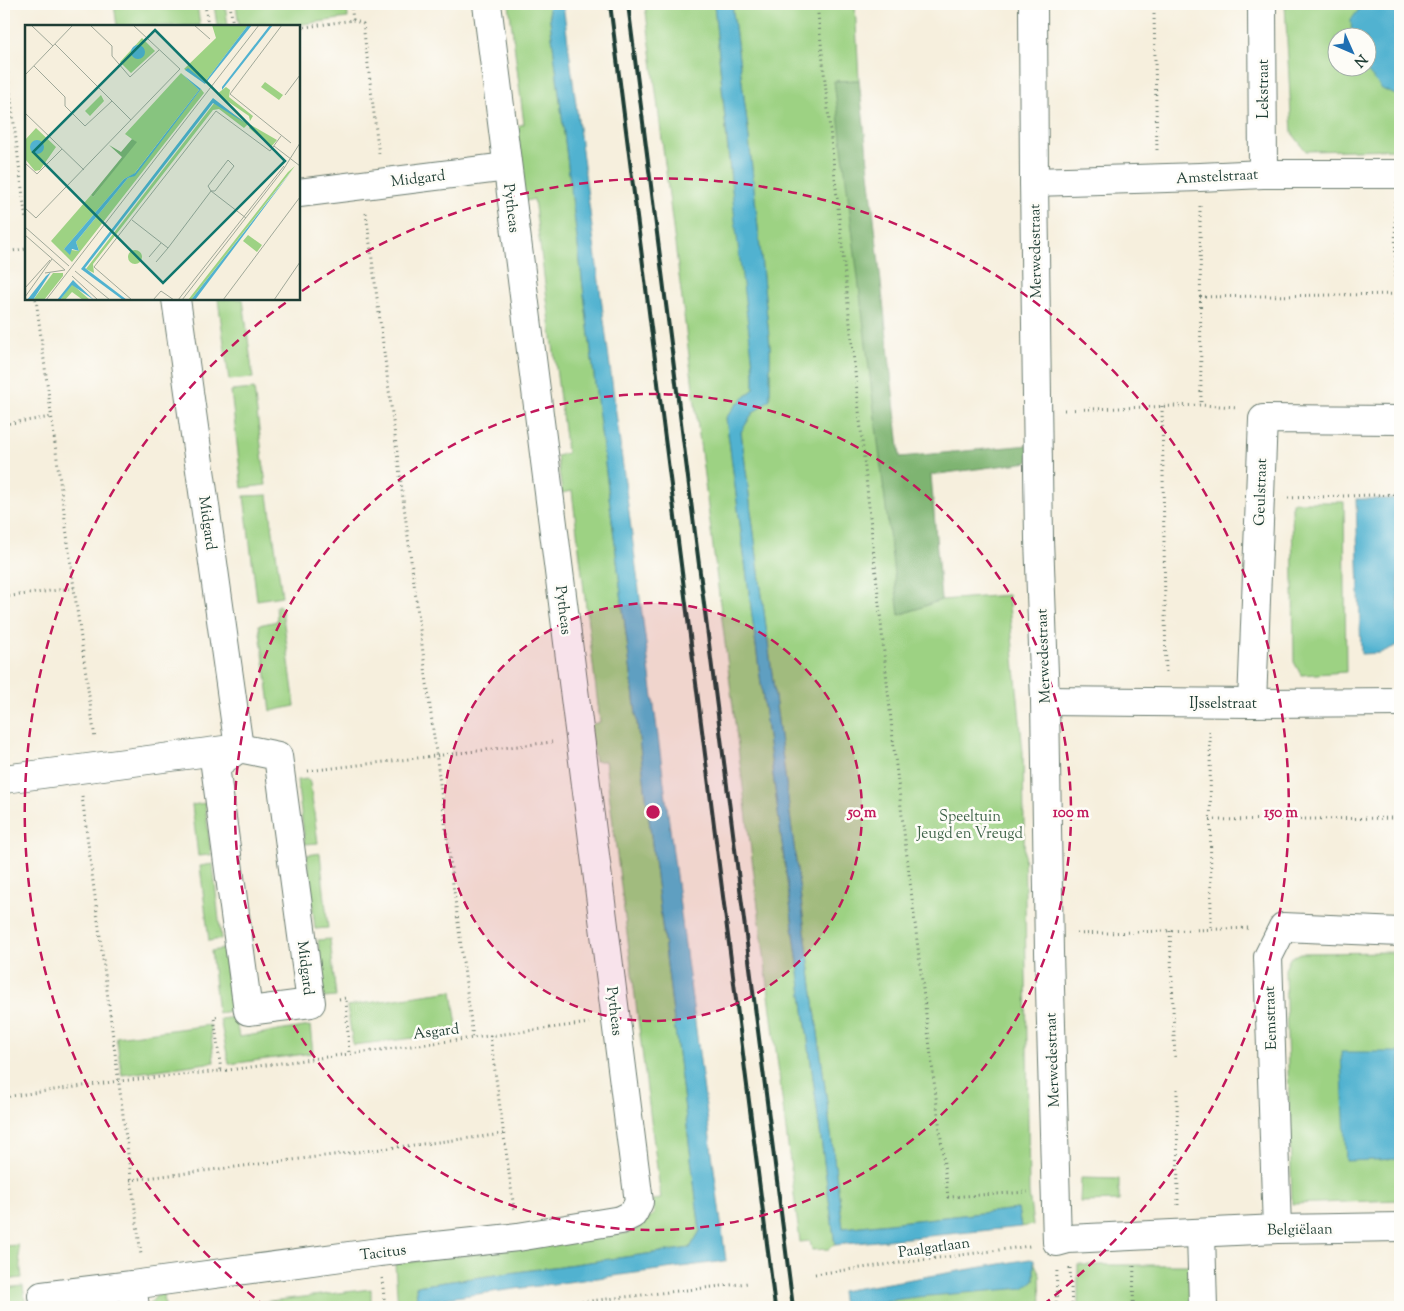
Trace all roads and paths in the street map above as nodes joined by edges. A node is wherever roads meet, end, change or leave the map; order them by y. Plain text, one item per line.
1 (205, 4) edge
2 (230, 4) edge
3 (351, 4) edge
4 (487, 4) edge
5 (816, 4) edge
6 (1033, 4) edge
7 (1262, 4) edge
8 (1154, 14) dead end
9 (353, 20) junction
10 (208, 25) edge
11 (234, 25) edge
12 (300, 28) edge
13 (4, 43) edge
14 (9, 84) junction
15 (4, 85) edge
16 (507, 167) junction
17 (1263, 174) junction
18 (1397, 174) edge
19 (1200, 178) junction
20 (1158, 179) junction
21 (1034, 182) junction
22 (373, 184) junction
23 (300, 193) edge
24 (25, 213) edge
25 (25, 248) edge
26 (4, 252) edge
27 (1398, 294) edge
28 (1200, 297) junction
29 (36, 300) edge
30 (176, 300) edge
31 (1201, 404) junction
32 (1162, 406) junction
33 (1037, 412) junction
34 (52, 417) junction
35 (1262, 419) junction
36 (1399, 420) edge
37 (4, 424) edge
38 (1400, 494) edge
39 (1260, 499) junction
40 (74, 588) junction
41 (4, 597) edge
42 (1045, 702) junction
43 (1167, 702) junction
44 (1400, 702) edge
45 (1210, 703) junction
46 (1252, 703) junction
47 (580, 739) junction
48 (239, 748) junction
49 (437, 756) junction
50 (88, 768) junction
51 (280, 774) junction
52 (4, 779) edge
53 (1400, 818) edge
54 (1210, 820) junction
55 (1283, 927) junction
56 (1211, 929) junction
57 (1170, 931) junction
58 (1400, 932) edge
59 (1048, 935) junction
60 (311, 1002) junction
61 (248, 1011) junction
62 (616, 1019) junction
63 (490, 1035) junction
64 (473, 1038) junction
65 (349, 1054) junction
66 (1175, 1059) dead end
67 (221, 1071) junction
68 (119, 1081) junction
69 (1177, 1090) dead end
70 (4, 1097) edge
71 (504, 1134) junction
72 (130, 1180) junction
73 (1056, 1190) junction
74 (633, 1214) joint
75 (1400, 1227) edge
76 (1277, 1230) junction
77 (1189, 1234) junction
78 (518, 1237) junction
79 (1134, 1237) junction
80 (1063, 1241) junction
81 (815, 1274) dead end
82 (748, 1283) dead end
83 (137, 1292) edge
84 (42, 1296) dead end
85 (537, 1307) edge
86 (1056, 1307) edge
87 (1072, 1307) edge
88 (1133, 1307) edge
89 (1203, 1307) edge

1 - 10 path
2 - 11 path
3 - 9 path
4 - 16 street, Pytheas
5 - 73 path
6 - 21 street, Merwedestraat
7 - 17 street, Lekstraat
8 - 20 path
9 - 12 path
9 - 22 path
13 - 14 path
14 - 15 path
14 - 24 path
16 - 22 street, Midgard
16 - 47 street, Pytheas
17 - 18 street, Amstelstraat
17 - 19 street, Amstelstraat
18 - 27 path
19 - 20 street, Amstelstraat
19 - 28 path
20 - 21 street, Amstelstraat
21 - 33 street, Merwedestraat
22 - 23 street, Midgard
22 - 49 path
25 - 26 path
27 - 28 path
27 - 36 path
28 - 31 path
29 - 34 path
30 - 48 street, Midgard
31 - 32 path
31 - 35 path
32 - 33 path
32 - 43 path
33 - 42 street, Merwedestraat
34 - 37 path
34 - 40 path
35 - 36 street
35 - 39 street, Geulstraat
38 - 39 path
39 - 46 street, Geulstraat
40 - 41 path
40 - 50 path
42 - 43 street, IJsselstraat
42 - 59 street, Merwedestraat
43 - 45 street, IJsselstraat
44 - 46 street, IJsselstraat
45 - 46 street, IJsselstraat
45 - 54 path
47 - 49 path
47 - 62 street, Pytheas
48 - 50 street, Midgard
48 - 51 street, Midgard
48 - 61 street
49 - 51 path
49 - 64 path
50 - 52 street, Midgard
50 - 68 path
51 - 60 street, Midgard
53 - 54 path
54 - 56 path
55 - 56 path
55 - 58 street
55 - 76 street, Eemstraat
56 - 57 path
57 - 59 path
57 - 66 path
59 - 73 street, Merwedestraat
60 - 61 street, Midgard
60 - 65 path
61 - 67 path
62 - 63 path, Asgard
62 - 74 street, Pytheas
63 - 64 path, Asgard
63 - 71 path
64 - 65 path, Asgard
65 - 67 path, Asgard
67 - 68 path
68 - 70 path
68 - 72 path
69 - 77 path
71 - 72 path
71 - 78 path
72 - 83 path
73 - 80 street, Merwedestraat
74 - 78 street, Tacitus
75 - 76 street, Belgiëlaan
76 - 77 street, Belgiëlaan
77 - 79 street, Belgiëlaan
77 - 89 street
78 - 83 street, Tacitus
79 - 80 street, Belgiëlaan
79 - 88 path
80 - 81 path, Paalgatlaan
80 - 86 path
80 - 87 path
82 - 85 path
83 - 84 street, Tacitus

